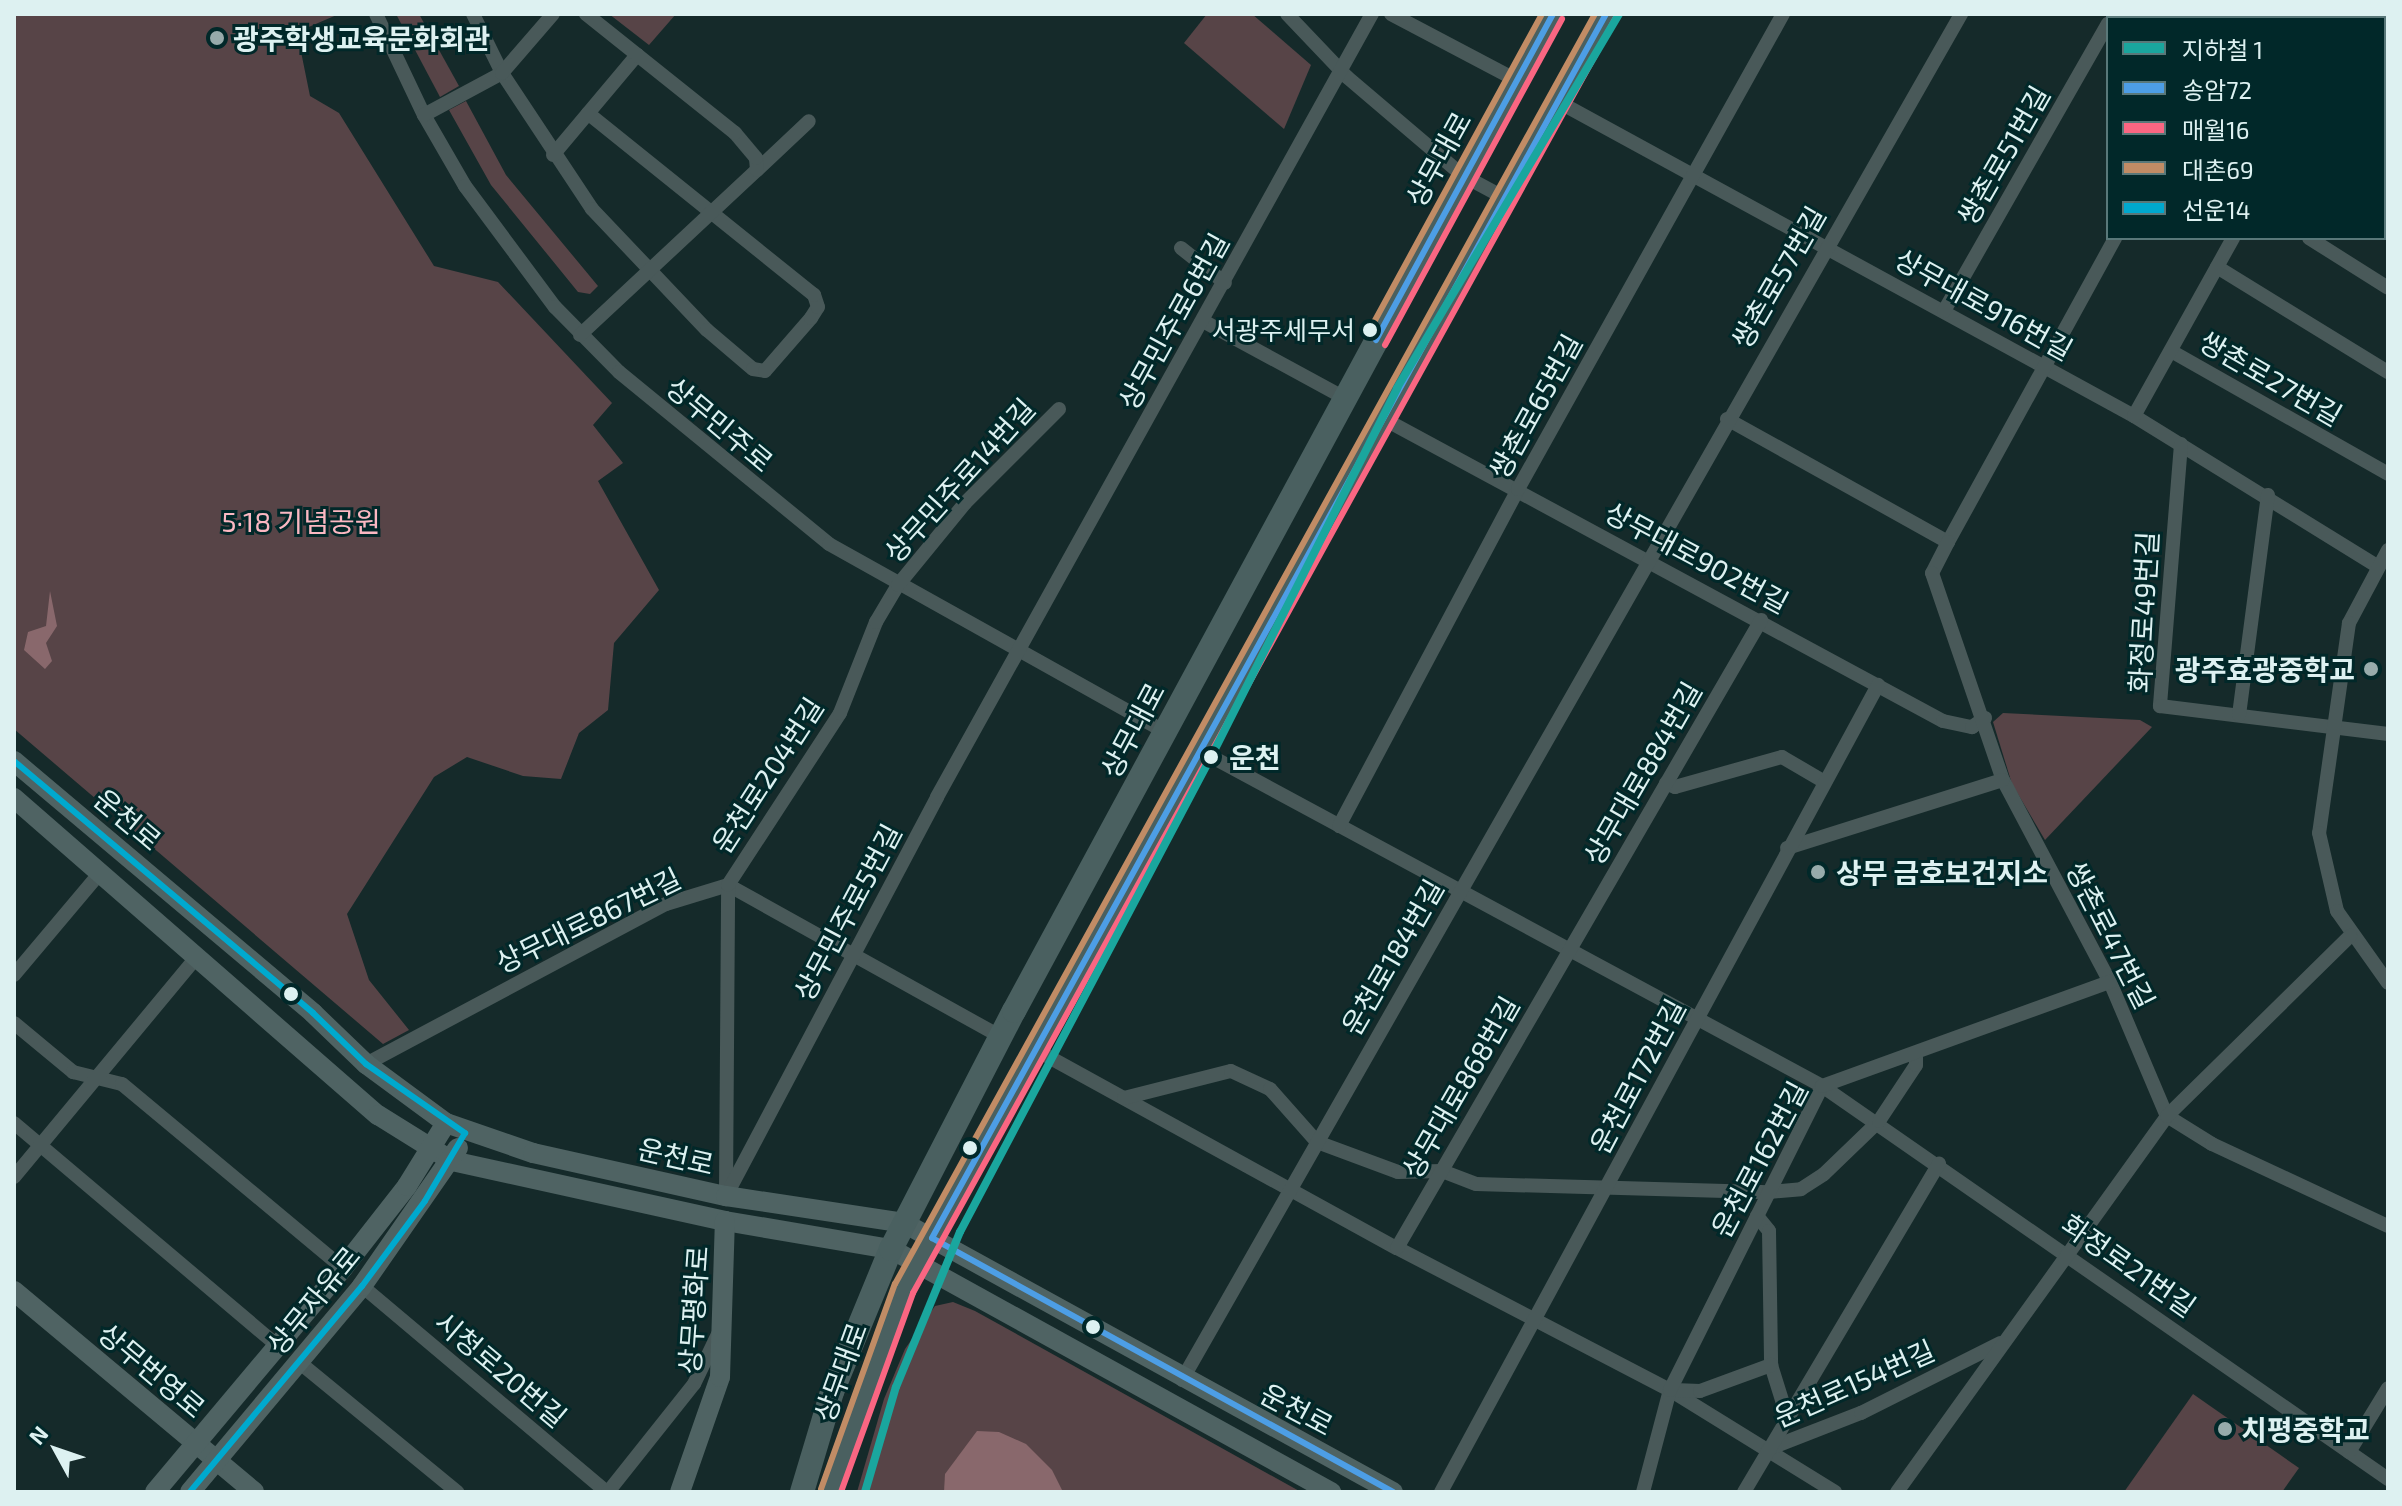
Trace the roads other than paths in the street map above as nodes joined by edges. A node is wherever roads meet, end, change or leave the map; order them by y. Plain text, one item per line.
1 (376, 14) edge
2 (473, 14) edge
3 (553, 14) edge
4 (586, 14) edge
5 (1287, 14) edge
6 (1372, 14) edge
7 (1391, 14) edge
8 (1553, 14) edge
9 (1606, 14) edge
10 (1783, 14) edge
11 (1940, 14) edge
12 (1958, 18) edge
13 (2106, 28) edge
14 (637, 55) junction
15 (1341, 68) junction
16 (502, 73) junction
17 (1516, 80) junction
18 (1557, 101) junction
19 (588, 113) junction
20 (424, 115) junction
21 (809, 121) dead end
22 (553, 155) junction
23 (757, 170) junction
24 (1462, 175) junction
25 (1693, 175) junction
26 (1503, 197) junction
27 (710, 213) junction
28 (2114, 240) edge
29 (2232, 240) edge
30 (2312, 240) edge
31 (1825, 247) junction
32 (1181, 248) dead end
33 (2217, 267) junction
34 (648, 268) junction
35 (1225, 283) junction
36 (2388, 288) edge
37 (1944, 311) junction
38 (1203, 321) junction
39 (580, 335) junction
40 (2171, 351) junction
41 (2043, 367) junction
42 (2388, 372) edge
43 (1345, 398) junction
44 (1059, 409) dead end
45 (2134, 416) junction
46 (1384, 419) junction
47 (1727, 419) junction
48 (2181, 444) junction
49 (2388, 474) edge
50 (1518, 489) junction
51 (2268, 495) junction
52 (1948, 542) junction
53 (2388, 550) edge
54 (1648, 559) junction
55 (2377, 566) junction
56 (898, 585) junction
57 (1761, 620) junction
58 (1016, 653) junction
59 (1878, 685) junction
60 (2239, 715) junction
61 (1985, 718) junction
62 (2332, 727) junction
63 (1165, 732) junction
64 (2388, 734) edge
65 (1201, 751) junction
66 (14, 761) edge
67 (2003, 780) junction
68 (1823, 781) junction
69 (1666, 783) junction
70 (14, 798) edge
71 (1339, 826) junction
72 (1787, 848) junction
73 (100, 873) junction
74 (728, 885) junction
75 (1459, 892) junction
76 (2350, 936) junction
77 (1568, 951) junction
78 (853, 955) junction
79 (195, 959) junction
80 (14, 975) edge
81 (2110, 982) junction
82 (2388, 983) edge
83 (1697, 1021) junction
84 (14, 1023) edge
85 (1001, 1037) junction
86 (1038, 1051) junction
87 (1916, 1054) junction
88 (366, 1064) junction
89 (95, 1078) junction
90 (1822, 1086) junction
91 (1124, 1098) junction
92 (2167, 1116) junction
93 (1879, 1121) junction
94 (14, 1123) edge
95 (446, 1123) junction
96 (465, 1133) junction
97 (1317, 1142) junction
98 (40, 1145) junction
99 (431, 1149) junction
100 (452, 1161) junction
101 (1939, 1163) junction
102 (1442, 1171) junction
103 (14, 1177) edge
104 (1290, 1189) junction
105 (1605, 1190) junction
106 (1769, 1192) junction
107 (726, 1196) junction
108 (1757, 1216) junction
109 (725, 1221) junction
110 (904, 1223) junction
111 (2388, 1226) edge
112 (932, 1238) junction
113 (1397, 1248) junction
114 (891, 1249) junction
115 (2066, 1252) junction
116 (918, 1263) junction
117 (343, 1268) junction
118 (362, 1286) junction
119 (14, 1291) edge
120 (724, 1321) junction
121 (1533, 1321) junction
122 (2005, 1341) junction
123 (279, 1347) junction
124 (299, 1362) junction
125 (1771, 1365) junction
126 (1182, 1380) junction
127 (2388, 1388) edge
128 (1670, 1390) junction
129 (1787, 1416) junction
130 (196, 1444) junction
131 (1768, 1449) junction
132 (2349, 1452) junction
133 (216, 1461) junction
134 (2388, 1479) edge
135 (155, 1492) edge
136 (190, 1492) edge
137 (254, 1492) edge
138 (457, 1492) edge
139 (608, 1492) edge
140 (680, 1492) edge
141 (802, 1492) edge
142 (830, 1492) edge
143 (1331, 1492) edge
144 (1393, 1492) edge
145 (1441, 1492) edge
146 (1643, 1492) edge
147 (1744, 1492) edge
148 (1835, 1492) edge
149 (1897, 1492) edge

1 - 20 street, 상무민주로
2 - 16 street
3 - 16 street
4 - 14 street
5 - 15 street
6 - 15 street, 상무민주로6번길
7 - 17 street
8 - 17 main road, 상무대로
9 - 18 main road, 상무대로
10 - 25 street, 쌍촌로65번길
11 - 12 street, 쌍촌로57번길
12 - 31 street, 쌍촌로57번길
13 - 37 street, 쌍촌로51번길
14 - 19 street
14 - 23 street
15 - 24 street
15 - 35 street, 상무민주로6번길
16 - 20 street
16 - 22 street
17 - 24 main road, 상무대로
18 - 25 street, 상무대로916번길
18 - 26 main road, 상무대로
19 - 22 street
19 - 27 street
20 - 39 street, 상무민주로
21 - 23 street
22 - 34 street
23 - 27 street
24 - 26 street
24 - 43 main road, 상무대로
25 - 31 street, 상무대로916번길
25 - 50 street, 쌍촌로65번길
26 - 46 main road, 상무대로
27 - 34 street
27 - 34 street
28 - 41 street, 쌍촌로47번길
29 - 33 street
30 - 36 street
31 - 37 street, 상무대로916번길
31 - 47 street, 쌍촌로57번길
32 - 35 street
33 - 40 street
33 - 42 street
34 - 39 street
35 - 38 street, 상무민주로6번길
37 - 41 street, 상무대로916번길
38 - 43 street
38 - 58 street, 상무민주로6번길
39 - 56 street, 상무민주로
40 - 45 street
40 - 49 street, 쌍촌로27번길
41 - 45 street, 상무대로916번길
41 - 52 street, 쌍촌로47번길
43 - 63 main road, 상무대로
44 - 56 street, 상무민주로14번길
45 - 48 street, 상무대로916번길
46 - 50 street, 상무대로902번길
46 - 65 main road, 상무대로
47 - 52 street
47 - 54 street, 쌍촌로57번길
48 - 51 street, 상무대로916번길
48 - 60 street, 화정로49번길
50 - 54 street, 상무대로902번길
50 - 71 street, 쌍촌로65번길
51 - 55 street, 상무대로916번길
51 - 60 street
52 - 61 street, 쌍촌로47번길
53 - 55 street
54 - 57 street, 상무대로902번길
54 - 75 street, 운천로184번길
55 - 62 street
56 - 58 street, 상무민주로
56 - 74 street, 운천로204번길
57 - 59 street, 상무대로902번길
57 - 69 street, 상무대로884번길
58 - 63 street, 상무민주로
58 - 78 street, 상무민주로5번길
59 - 61 street, 상무대로902번길
59 - 68 street, 운천로172번길
60 - 62 street, 화정로49번길
61 - 67 street, 쌍촌로47번길
62 - 64 street, 화정로49번길
62 - 76 street
63 - 85 main road, 상무대로
65 - 71 street
65 - 86 main road, 상무대로
66 - 88 street, 운천로
67 - 72 street
67 - 81 street, 쌍촌로47번길
68 - 69 street
68 - 72 street, 운천로172번길
69 - 77 street, 상무대로884번길
70 - 73 street, 운천로
71 - 75 street
72 - 83 street, 운천로172번길
73 - 79 street, 운천로
73 - 80 street
74 - 78 street
74 - 88 street, 상무대로867번길
74 - 107 street, 운천로204번길
75 - 77 street
75 - 97 street, 운천로184번길
76 - 82 street
76 - 92 street, 운천로154번길
77 - 83 street
77 - 102 street, 상무대로868번길
78 - 85 street
78 - 107 street, 상무민주로5번길
79 - 89 street
79 - 99 street, 운천로
81 - 87 street, 운천로162번길
81 - 92 street, 쌍촌로47번길
83 - 90 street
83 - 105 street, 운천로172번길
84 - 89 street, 상무자유로
85 - 110 main road, 상무대로
86 - 91 street
86 - 112 main road, 상무대로
87 - 90 street, 운천로162번길
87 - 93 street
88 - 95 street, 운천로
89 - 98 street
89 - 117 street, 상무자유로
90 - 93 street, 화정로21번길
90 - 106 street, 운천로162번길
91 - 97 street
91 - 104 street
92 - 111 street
92 - 115 street, 운천로154번길
93 - 101 street, 화정로21번길
93 - 106 street
94 - 98 street, 상무자유로
95 - 96 street, 운천로
95 - 99 street, 상무자유로
96 - 100 street, 상무자유로
96 - 107 street, 운천로
97 - 102 street
97 - 104 street, 운천로184번길
98 - 103 street
98 - 123 street, 상무자유로
99 - 100 street, 운천로
99 - 117 street, 상무자유로
100 - 109 street, 운천로
100 - 118 street, 상무자유로
101 - 115 street, 화정로21번길
101 - 129 street
102 - 105 street
102 - 113 street, 상무대로868번길
104 - 113 street
104 - 126 street, 운천로184번길
105 - 106 street
105 - 121 street, 운천로172번길
106 - 108 street, 운천로162번길
107 - 110 street, 운천로
108 - 125 street
108 - 128 street, 운천로162번길
109 - 114 street, 운천로
109 - 120 street, 상무평화로
110 - 112 street, 운천로
110 - 114 main road, 상무대로
112 - 116 main road, 상무대로
112 - 126 street, 운천로
113 - 121 street
114 - 116 street, 운천로
114 - 141 main road, 상무대로
115 - 122 street, 운천로154번길
115 - 132 street, 화정로21번길
116 - 142 main road, 상무대로
116 - 143 street, 운천로
117 - 123 street, 상무자유로
118 - 124 street, 상무자유로
118 - 139 street, 시청로20번길
119 - 130 street, 상무번영로
120 - 139 street, 시청로20번길
120 - 140 street, 상무평화로
121 - 128 street
121 - 145 street, 운천로172번길
122 - 131 street, 운천로154번길
122 - 149 street, 운천로154번길
123 - 130 street, 상무자유로
124 - 133 street, 상무자유로
124 - 138 street
125 - 128 street
125 - 129 street
126 - 144 street, 운천로
127 - 132 street
128 - 131 street
128 - 146 street, 운천로162번길
129 - 131 street
130 - 133 street, 상무번영로
130 - 135 street, 상무자유로
131 - 147 street, 운천로154번길
131 - 148 street
132 - 134 street, 화정로21번길
133 - 136 street, 상무자유로
133 - 137 street, 상무번영로

